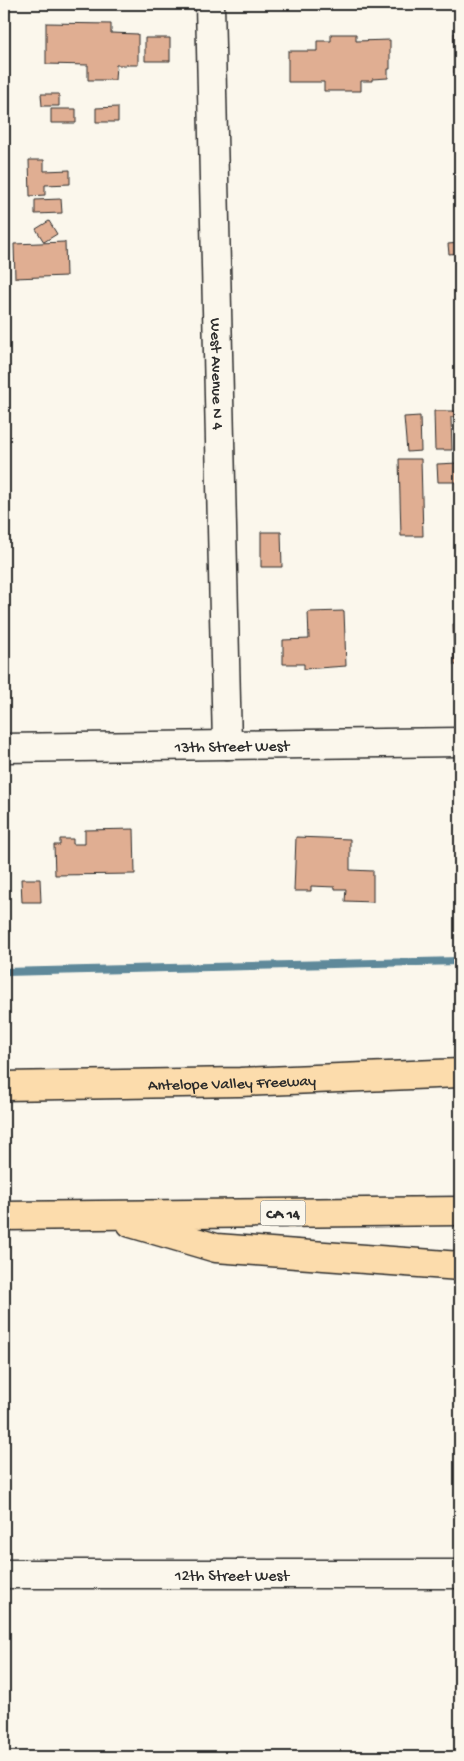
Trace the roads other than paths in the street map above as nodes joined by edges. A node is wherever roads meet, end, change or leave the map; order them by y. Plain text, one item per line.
1 (210, 4) edge
2 (460, 742) edge
3 (227, 745) junction
4 (4, 748) edge
5 (460, 1073) edge
6 (4, 1086) edge
7 (460, 1211) edge
8 (105, 1215) junction
9 (4, 1216) edge
10 (460, 1266) edge
11 (4, 1574) edge
12 (460, 1574) edge

1 - 3 street, West Avenue N 4
2 - 3 street, 13th Street West
3 - 4 street, 13th Street West
5 - 6 highway, Antelope Valley Freeway
7 - 8 highway, CA 14
8 - 9 highway, CA 14
8 - 10 highway
11 - 12 street, 12th Street West

